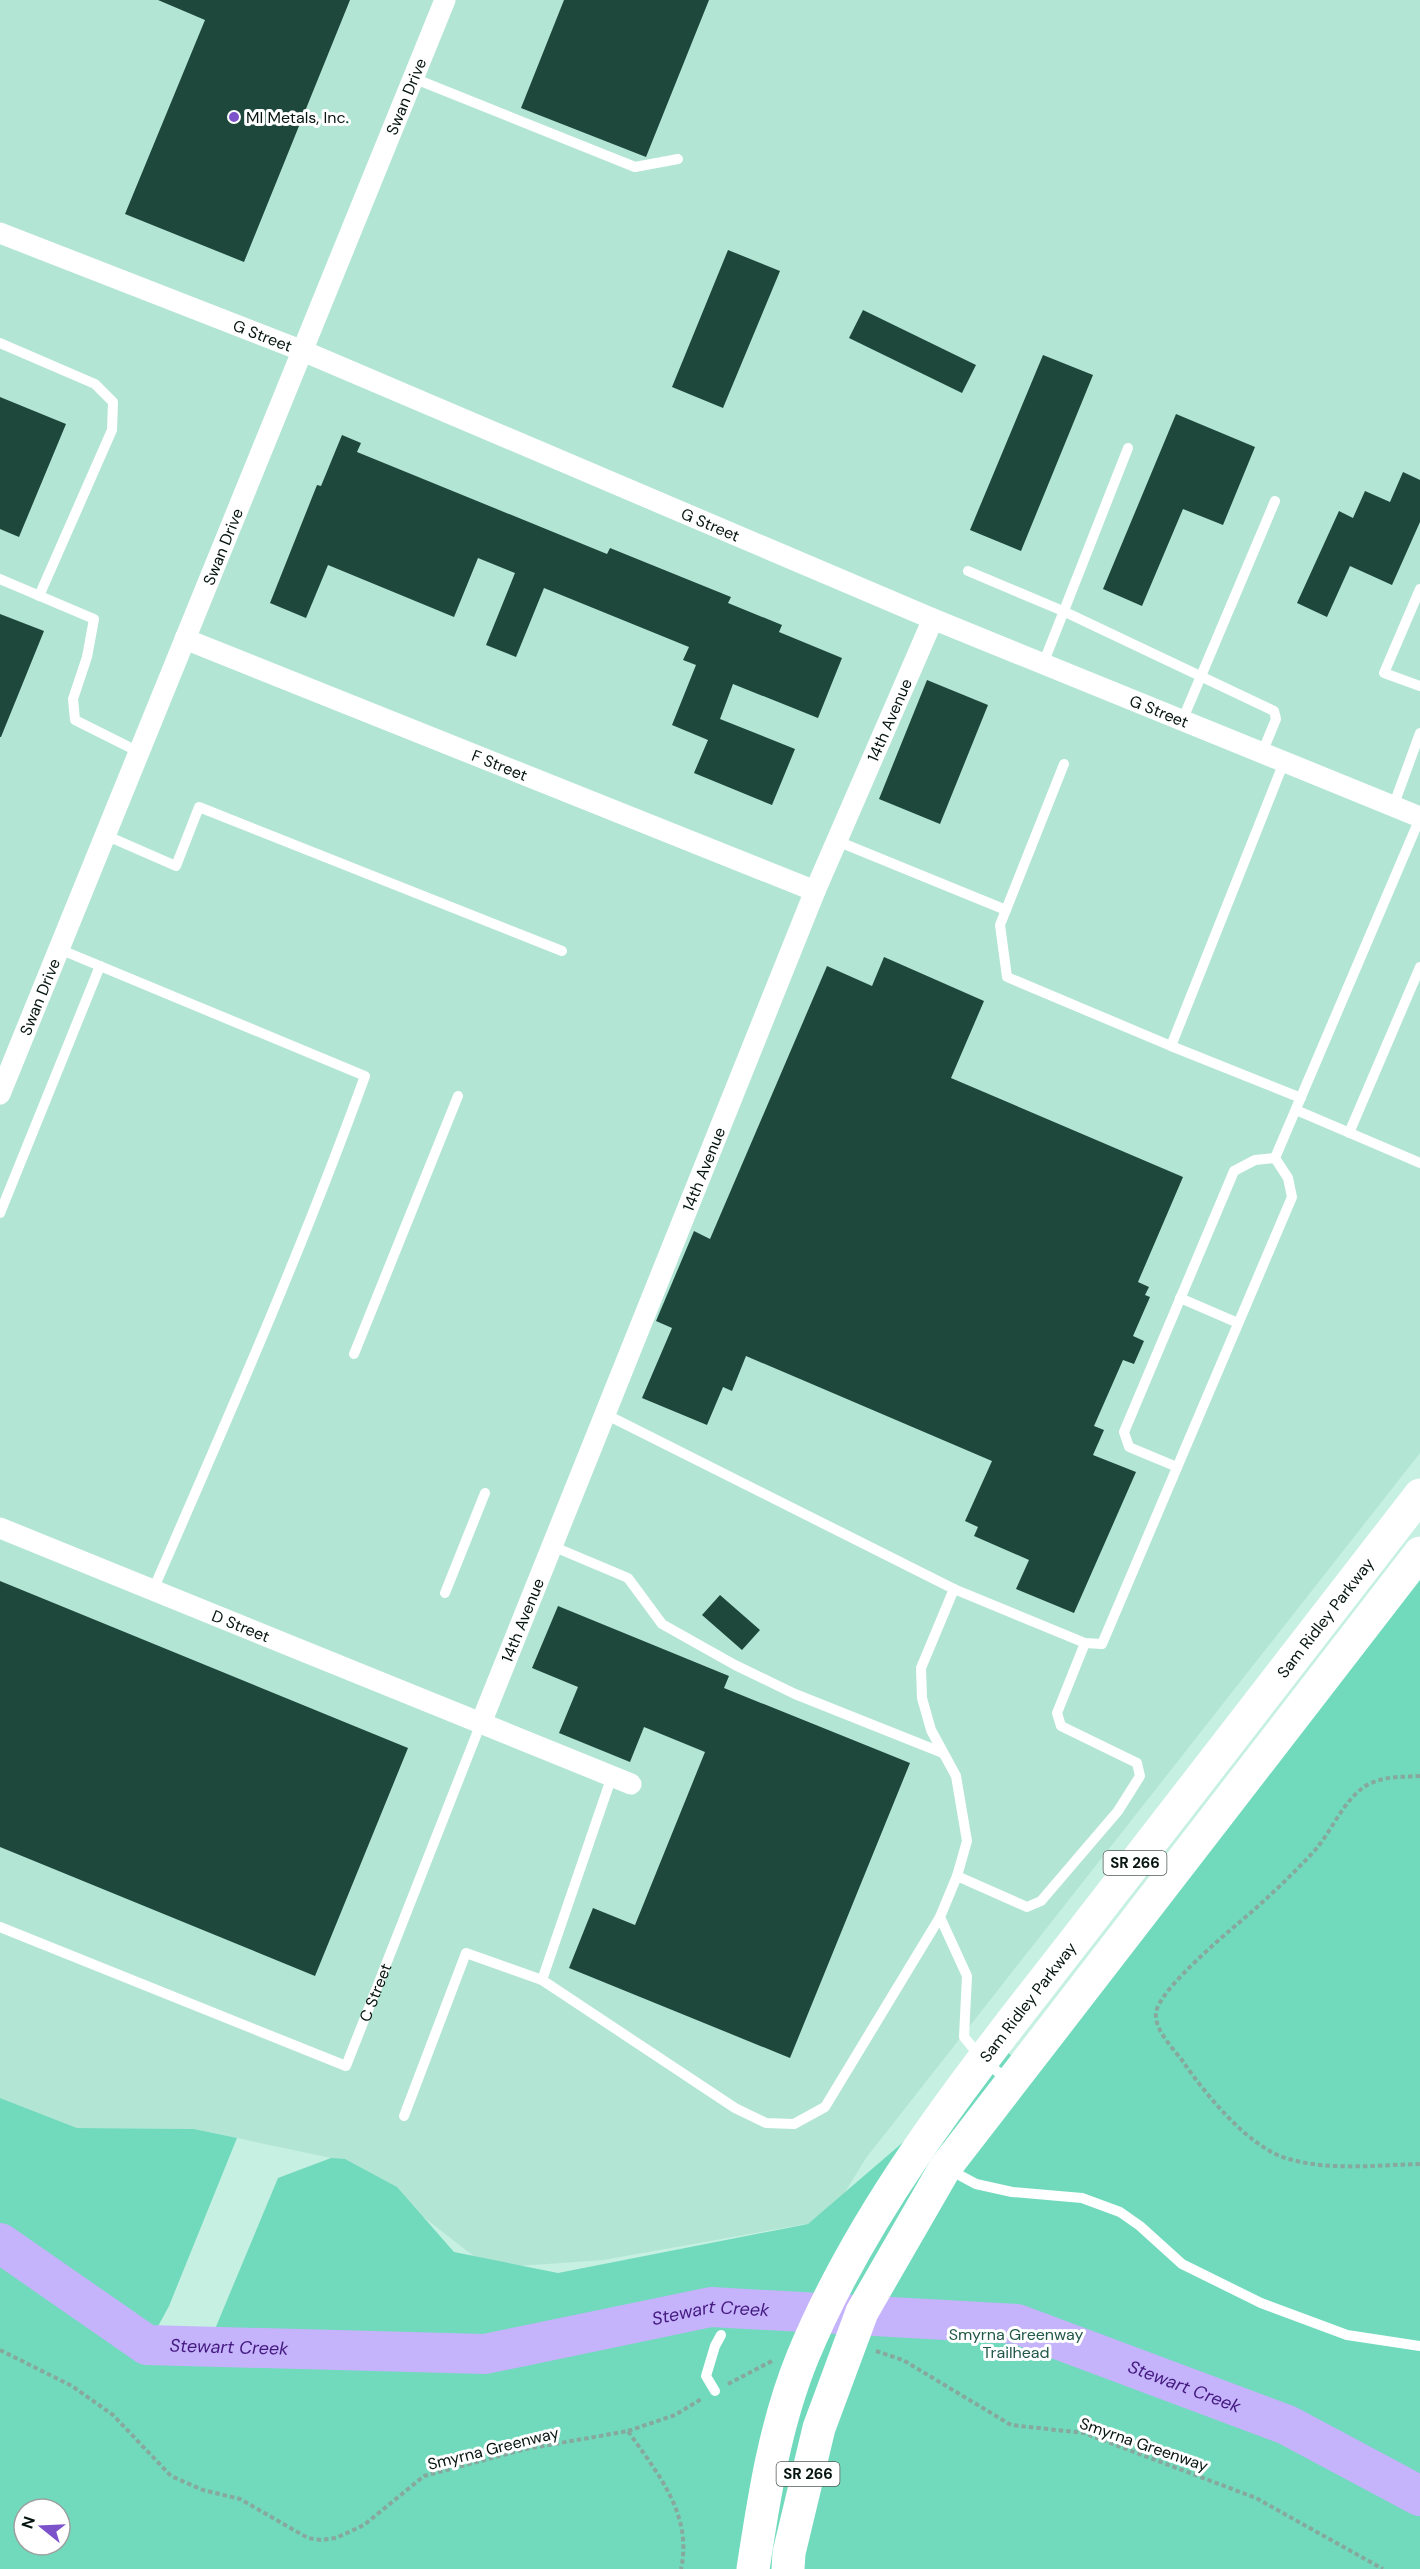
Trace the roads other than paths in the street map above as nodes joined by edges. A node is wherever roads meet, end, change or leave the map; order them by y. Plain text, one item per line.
1 (445, 0) edge
2 (413, 78) junction
3 (678, 159) dead end
4 (0, 233) edge
5 (0, 343) edge
6 (303, 351) junction
7 (1128, 448) dead end
8 (1275, 501) dead end
9 (968, 571) dead end
10 (0, 579) edge
11 (1420, 589) edge
12 (39, 596) junction
13 (1064, 611) junction
14 (933, 619) junction
15 (185, 639) junction
16 (1043, 664) junction
17 (1201, 676) junction
18 (1420, 686) edge
19 (1182, 721) junction
20 (1420, 733) edge
21 (140, 752) junction
22 (1262, 753) junction
23 (1284, 762) junction
24 (1064, 764) dead end
25 (1393, 807) junction
26 (1420, 818) edge
27 (105, 835) junction
28 (837, 841) junction
29 (815, 891) junction
30 (1006, 910) junction
31 (59, 949) junction
32 (562, 951) dead end
33 (100, 966) junction
34 (1420, 968) edge
35 (1171, 1046) junction
36 (0, 1094) edge
37 (458, 1096) dead end
38 (1301, 1098) junction
39 (1296, 1110) junction
40 (1348, 1132) junction
41 (1275, 1158) junction
42 (1420, 1163) edge
43 (0, 1213) edge
44 (1180, 1298) junction
45 (1238, 1323) junction
46 (354, 1354) dead end
47 (605, 1414) junction
48 (1177, 1467) junction
49 (484, 1493) dead end
50 (1420, 1495) edge
51 (0, 1528) edge
52 (552, 1546) junction
53 (1420, 1553) edge
54 (954, 1589) junction
55 (153, 1590) junction
56 (445, 1593) dead end
57 (1085, 1643) junction
58 (481, 1723) junction
59 (943, 1753) junction
60 (621, 1780) joint
61 (957, 1876) junction
62 (940, 1917) junction
63 (0, 1927) edge
64 (542, 1980) junction
65 (983, 2060) junction
66 (1011, 2082) junction
67 (404, 2116) dead end
68 (945, 2168) junction
69 (721, 2335) dead end
70 (1420, 2346) edge
71 (715, 2391) dead end
72 (753, 2569) edge
73 (788, 2569) edge

1 - 2 street, Swan Drive
2 - 3 lane
2 - 6 street, Swan Drive
4 - 6 street, G Street
5 - 12 lane
6 - 14 street, G Street
6 - 15 street, Swan Drive
7 - 13 lane
8 - 17 lane
9 - 13 lane
10 - 12 lane
11 - 18 lane
12 - 21 lane
13 - 16 lane
13 - 17 lane
14 - 16 street, G Street
14 - 28 street, 14th Avenue
15 - 21 street, Swan Drive
15 - 29 street, F Street
16 - 19 street, G Street
17 - 19 lane
17 - 22 lane
19 - 22 street, G Street
20 - 25 lane
21 - 27 street, Swan Drive
22 - 23 street, G Street
23 - 25 street, G Street
23 - 35 lane
24 - 30 lane
25 - 26 street, G Street
26 - 38 lane
27 - 31 street, Swan Drive
27 - 32 lane
28 - 29 street, 14th Avenue
28 - 30 lane
29 - 47 street, 14th Avenue
30 - 35 lane
31 - 33 lane
31 - 36 street, Swan Drive
33 - 43 lane
33 - 55 lane
34 - 40 lane
35 - 38 lane
37 - 46 lane
38 - 39 lane
39 - 40 lane
39 - 41 lane
40 - 42 lane
41 - 44 lane
41 - 45 lane
44 - 45 lane
44 - 48 lane
45 - 48 lane
47 - 52 street, 14th Avenue
47 - 54 lane
48 - 57 lane
49 - 56 lane
50 - 65 main road, Sam Ridley Parkway / SR 266
51 - 55 street, D Street
52 - 58 street, 14th Avenue
52 - 59 lane
53 - 66 main road, SR 266
54 - 57 lane
54 - 59 lane
55 - 58 street, D Street
57 - 61 lane
58 - 60 street
58 - 63 lane, C Street
59 - 61 lane
60 - 64 lane
61 - 62 lane
62 - 64 lane
62 - 65 lane
64 - 67 lane
65 - 66 lane
65 - 72 main road, Sam Ridley Parkway / SR 266
66 - 68 main road, SR 266
68 - 70 lane
68 - 73 main road, SR 266
69 - 71 lane

